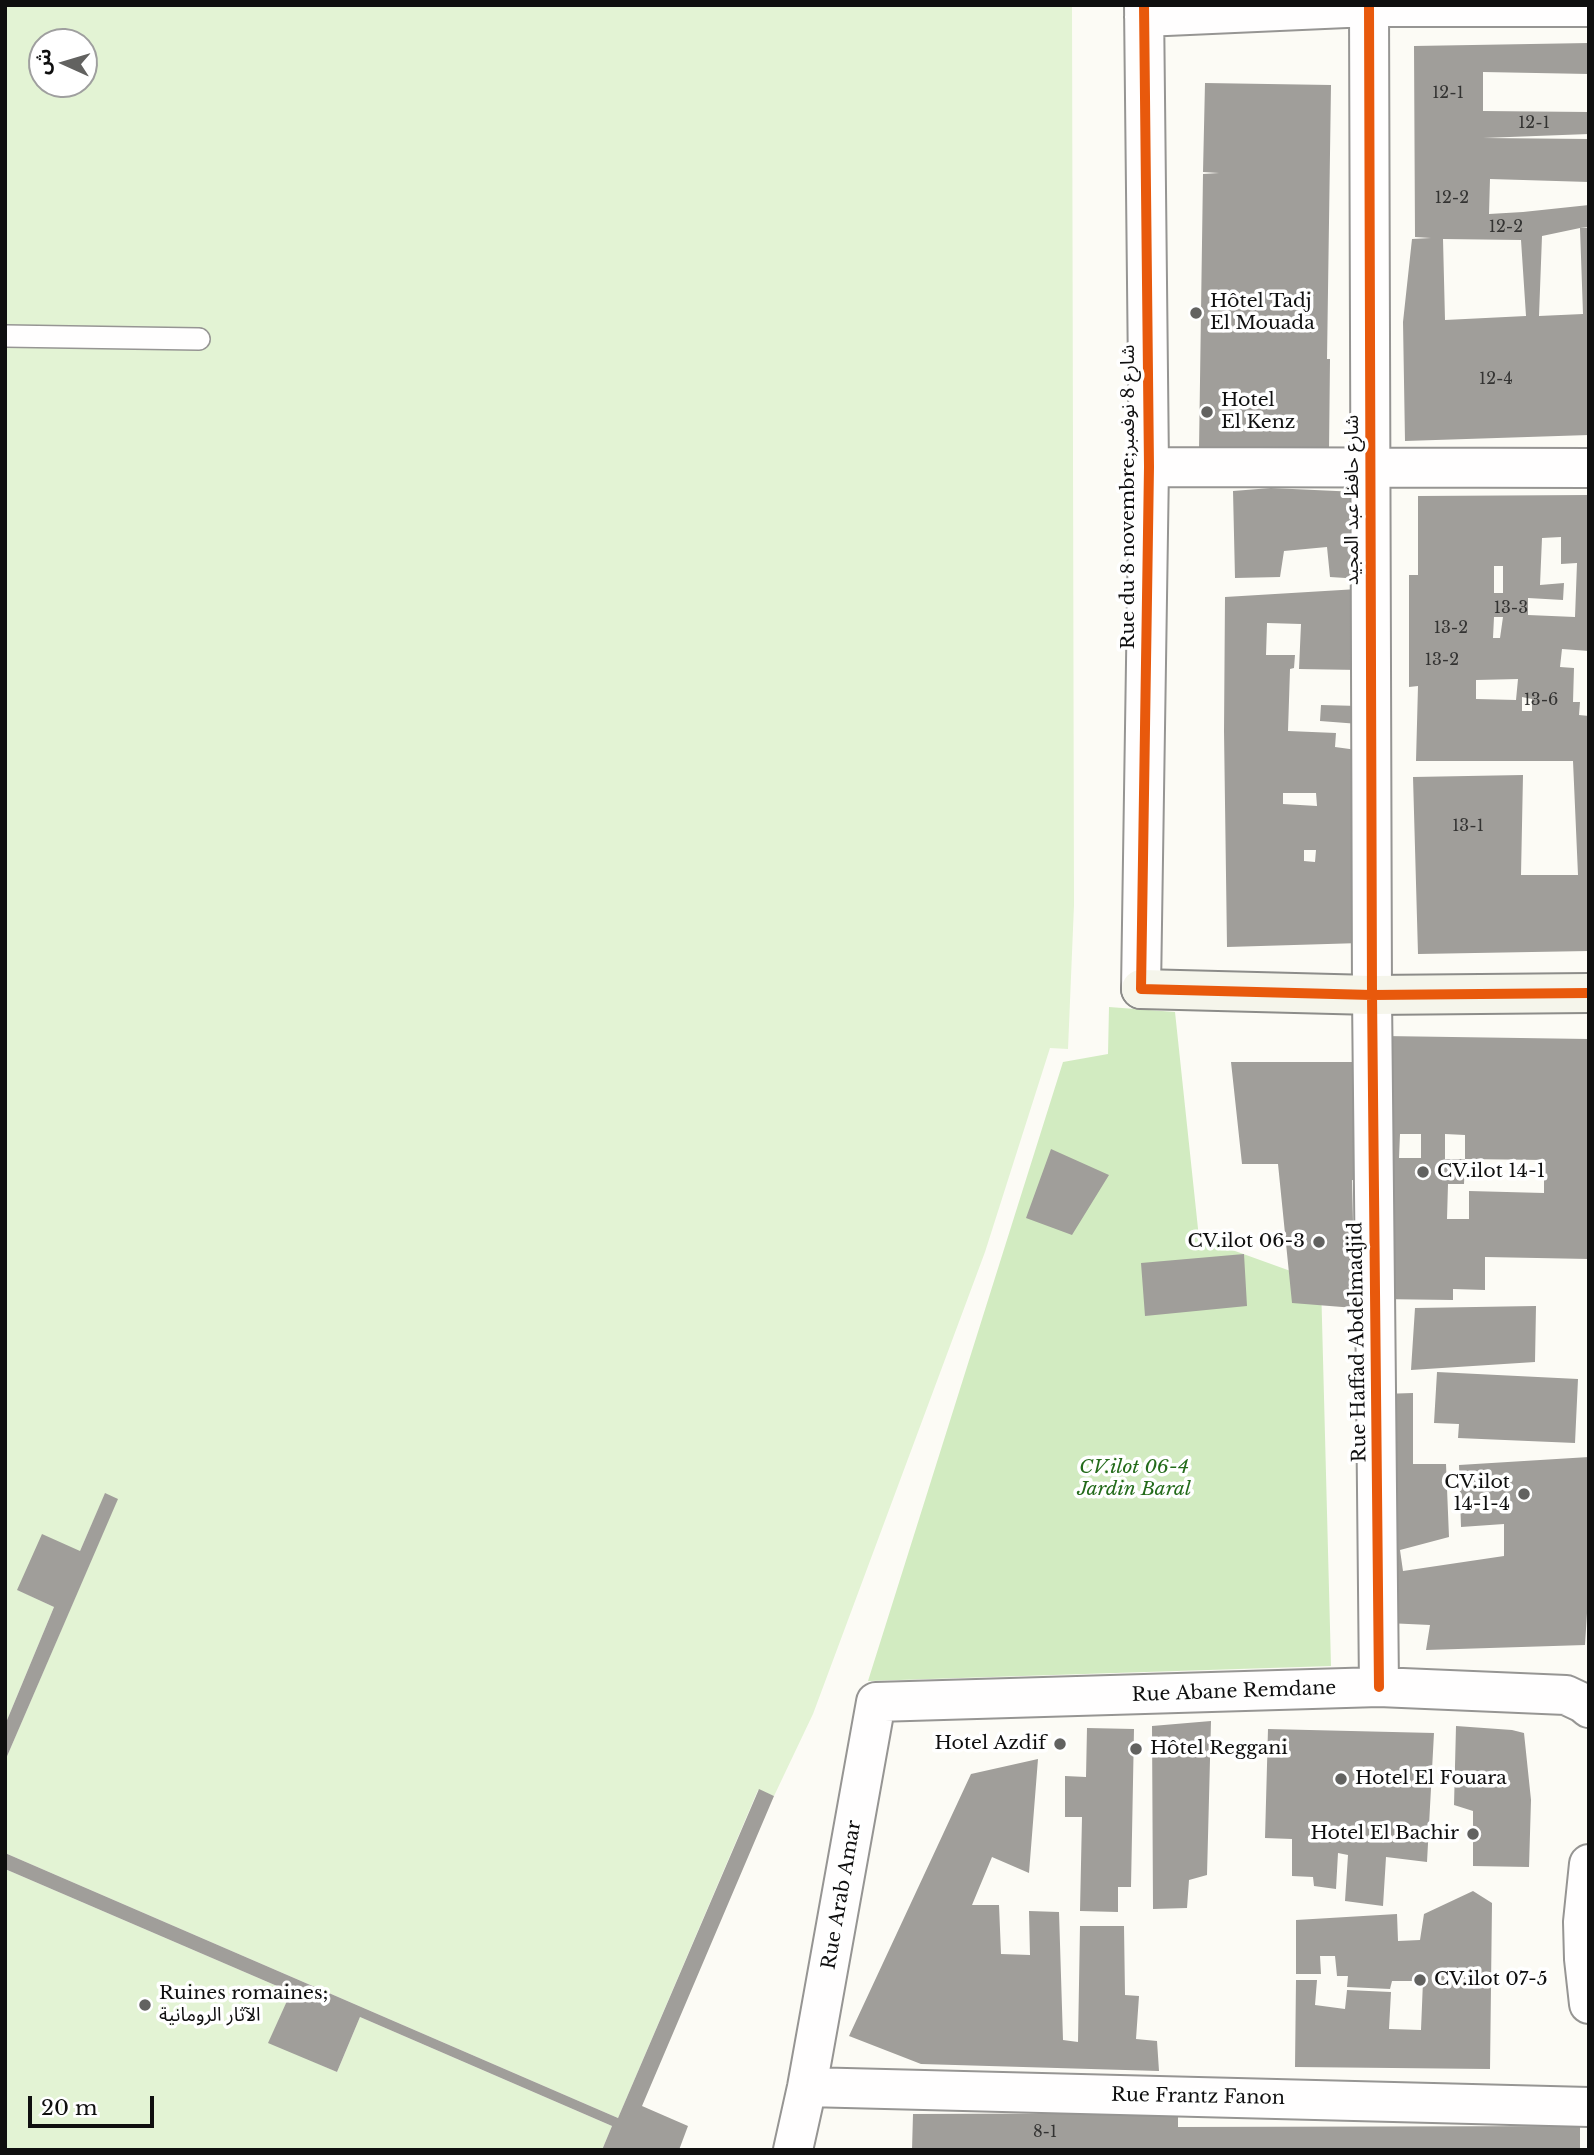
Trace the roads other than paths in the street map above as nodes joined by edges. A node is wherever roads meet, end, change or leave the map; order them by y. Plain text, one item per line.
1 (1369, 6) edge
2 (1589, 7) edge
3 (1144, 11) edge
4 (5, 336) edge
5 (199, 340) dead end
6 (1149, 467) junction
7 (1589, 468) edge
8 (1371, 469) junction
9 (1589, 993) edge
10 (1372, 995) junction
11 (1379, 1687) junction
12 (876, 1702) joint
13 (1589, 1708) edge
14 (1589, 1864) edge
15 (1589, 2004) edge
16 (807, 2087) junction
17 (1589, 2107) edge
18 (793, 2150) edge

1 - 2 street
1 - 3 street
1 - 8 street, شارع حافظ عبد المجيد
3 - 6 street, Rue du 8 novembre;شارع 8 نوفمبر
4 - 5 lane
6 - 8 street
6 - 10 street, Rue du 8 novembre;شارع 8 نوفمبر
7 - 8 street
8 - 10 street, شارع حافظ عبد المجيد
9 - 10 street
10 - 11 street, Rue Haffad Abdelmadjid
11 - 12 street, Rue Abane Remdane
11 - 13 street, Rue Abane Remdane
12 - 16 street, Rue Arab Amar
14 - 15 street
16 - 17 street, Rue Frantz Fanon
16 - 18 street, Rue Arab Amar

